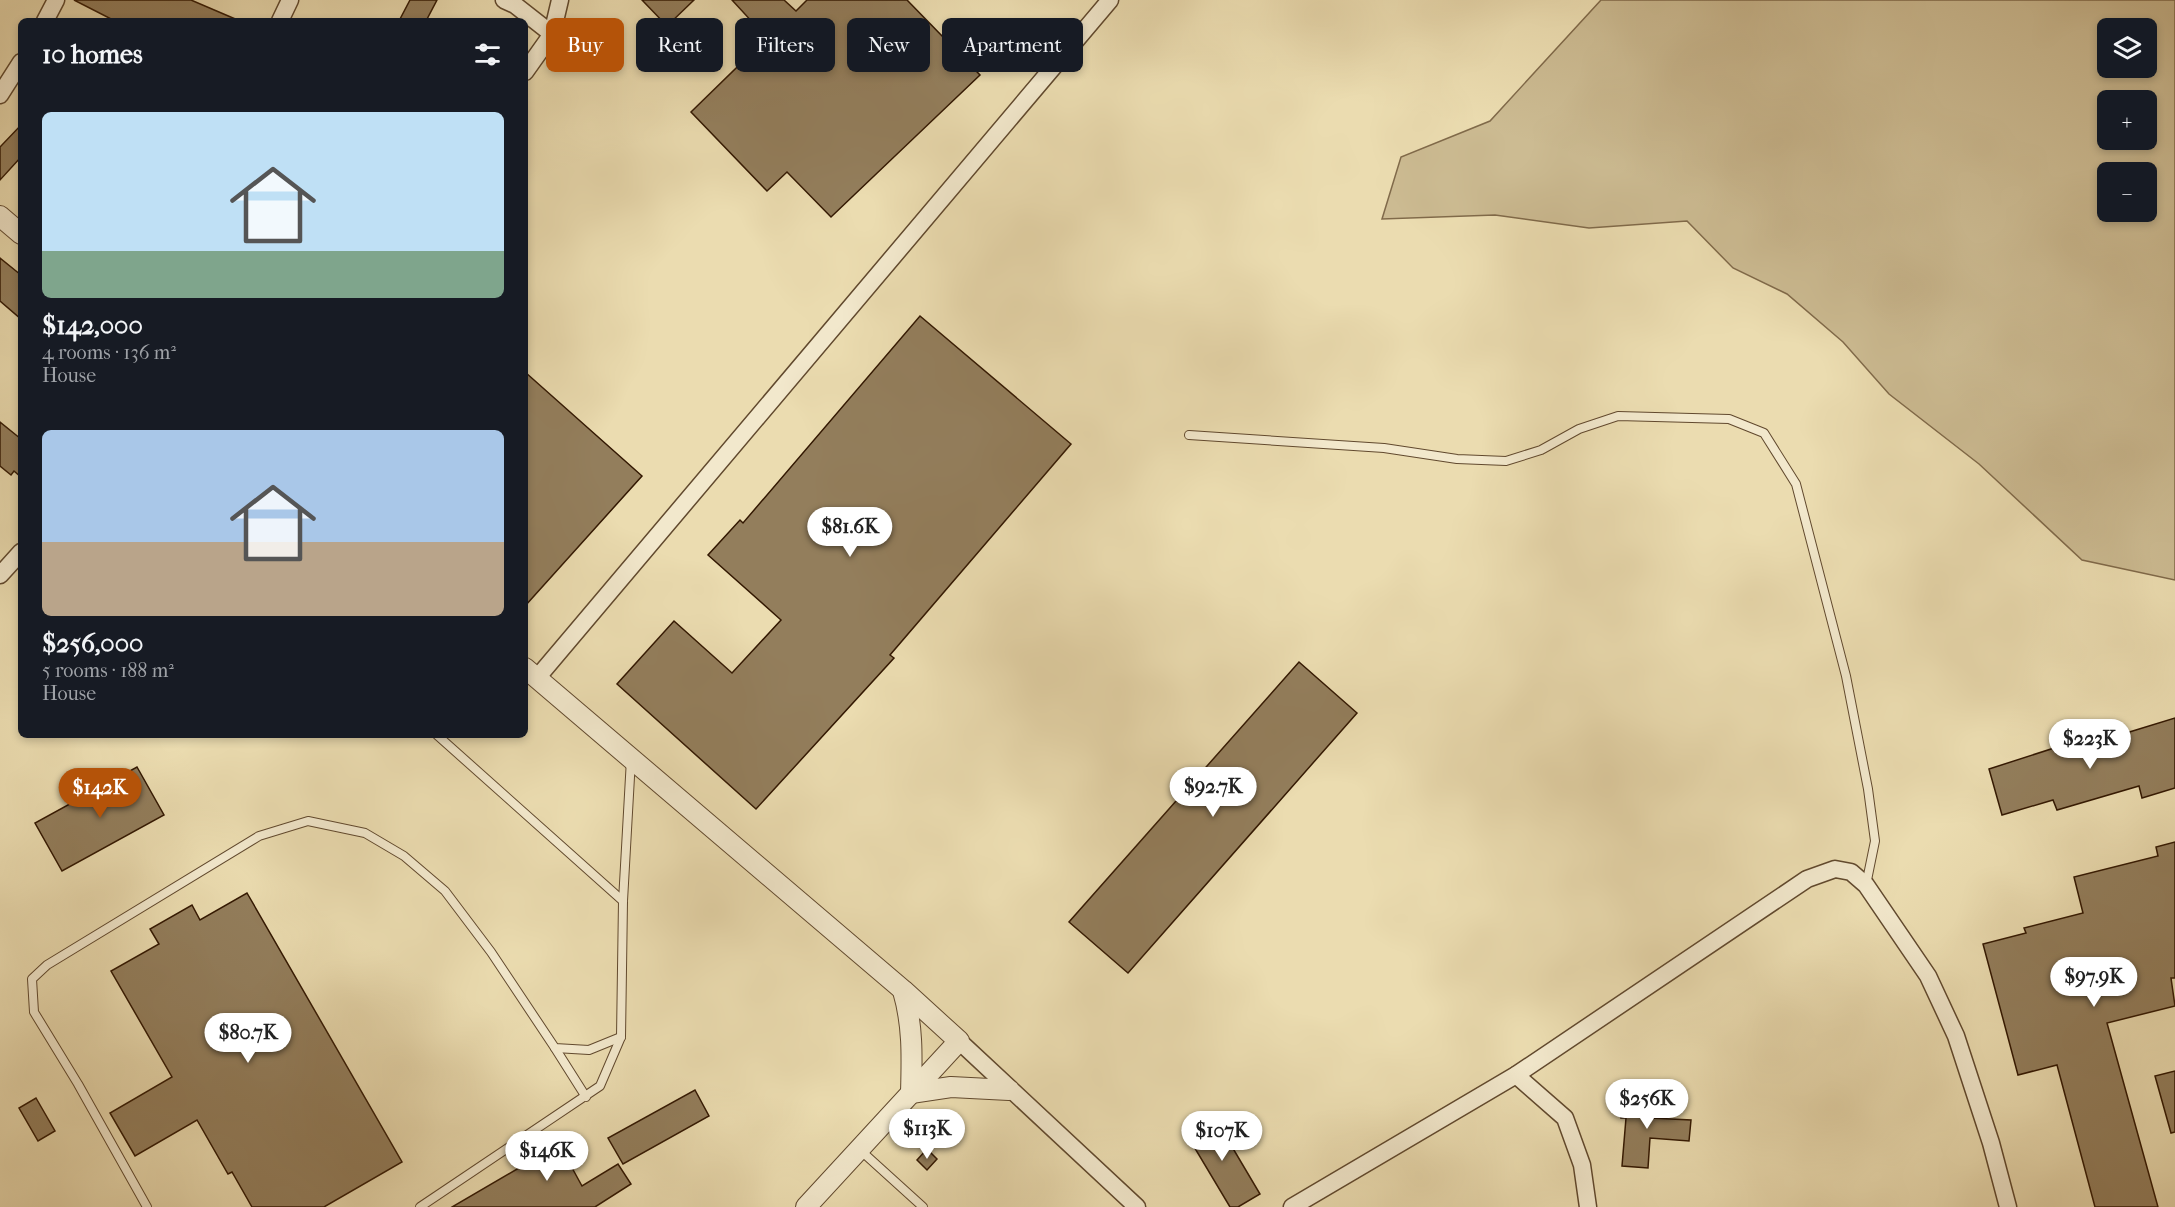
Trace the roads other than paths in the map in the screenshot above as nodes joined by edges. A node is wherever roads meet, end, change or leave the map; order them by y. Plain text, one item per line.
1 (56, 0) edge
2 (290, 0) edge
3 (504, 0) edge
4 (560, 0) edge
5 (1110, 0) edge
6 (47, 18) edge
7 (281, 18) edge
8 (556, 18) edge
9 (546, 29) edge
10 (546, 42) edge
11 (528, 68) edge
12 (18, 70) edge
13 (0, 95) edge
14 (0, 216) edge
15 (18, 231) edge
16 (1190, 435) dead end
17 (11, 555) edge
18 (0, 575) edge
19 (531, 673) edge
20 (440, 738) edge
21 (631, 759) junction
22 (1866, 885) junction
23 (623, 901) junction
24 (903, 990) junction
25 (621, 1037) junction
26 (958, 1041) junction
27 (555, 1048) junction
28 (1516, 1076) junction
29 (1009, 1090) junction
30 (911, 1092) junction
31 (585, 1097) junction
32 (859, 1149) junction
33 (147, 1207) edge
34 (420, 1207) edge
35 (806, 1207) edge
36 (923, 1207) edge
37 (1137, 1207) edge
38 (1292, 1207) edge
39 (1588, 1207) edge
40 (2008, 1207) edge

1 - 6 street
2 - 7 street
3 - 9 street
4 - 8 street
5 - 19 street
10 - 11 street
12 - 13 street
14 - 15 street
16 - 22 lane
17 - 18 street
19 - 21 street
20 - 23 lane
21 - 23 lane
21 - 24 street
22 - 28 street
22 - 40 street
23 - 25 lane
24 - 26 street
24 - 30 street
25 - 27 lane
25 - 31 lane
26 - 29 street
26 - 30 street
27 - 31 lane
27 - 33 lane
28 - 38 street
28 - 39 street
29 - 30 street
29 - 37 street
30 - 32 street
31 - 34 lane
32 - 35 street
32 - 36 lane

